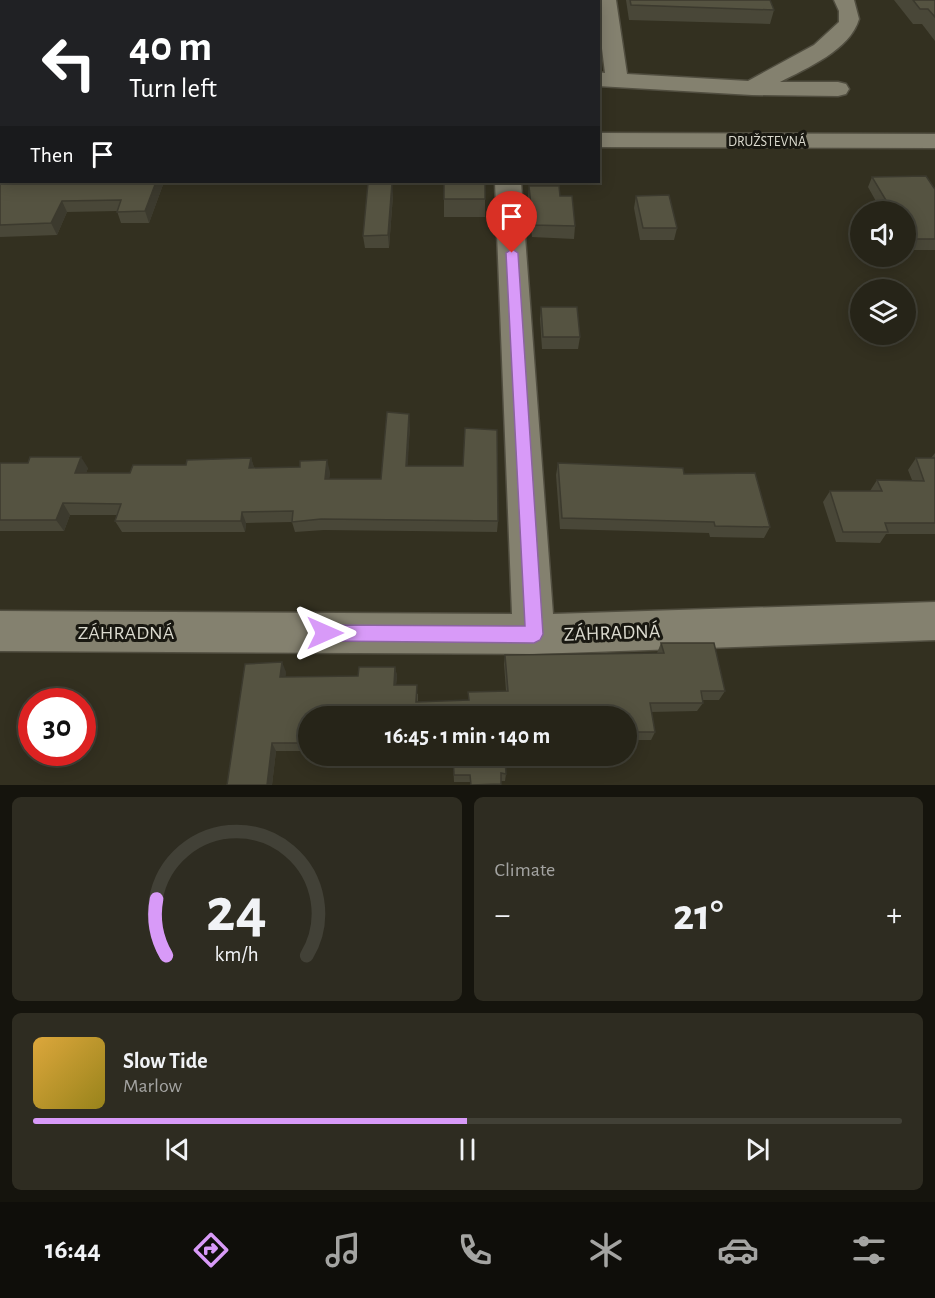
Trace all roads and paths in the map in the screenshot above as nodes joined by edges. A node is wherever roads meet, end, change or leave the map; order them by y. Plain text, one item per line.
1 (606, 0) edge
2 (844, 0) edge
3 (608, 80) edge
4 (752, 88) junction
5 (838, 89) dead end
6 (600, 140) edge
7 (935, 141) edge
8 (508, 183) edge
9 (935, 621) edge
10 (0, 631) edge
11 (534, 634) junction

1 - 3 street
2 - 4 street
3 - 4 street
4 - 5 street
6 - 7 street, DRUŽSTEVNÁ
8 - 11 street
9 - 11 street, ZÁHRADNÁ
10 - 11 street, ZÁHRADNÁ

